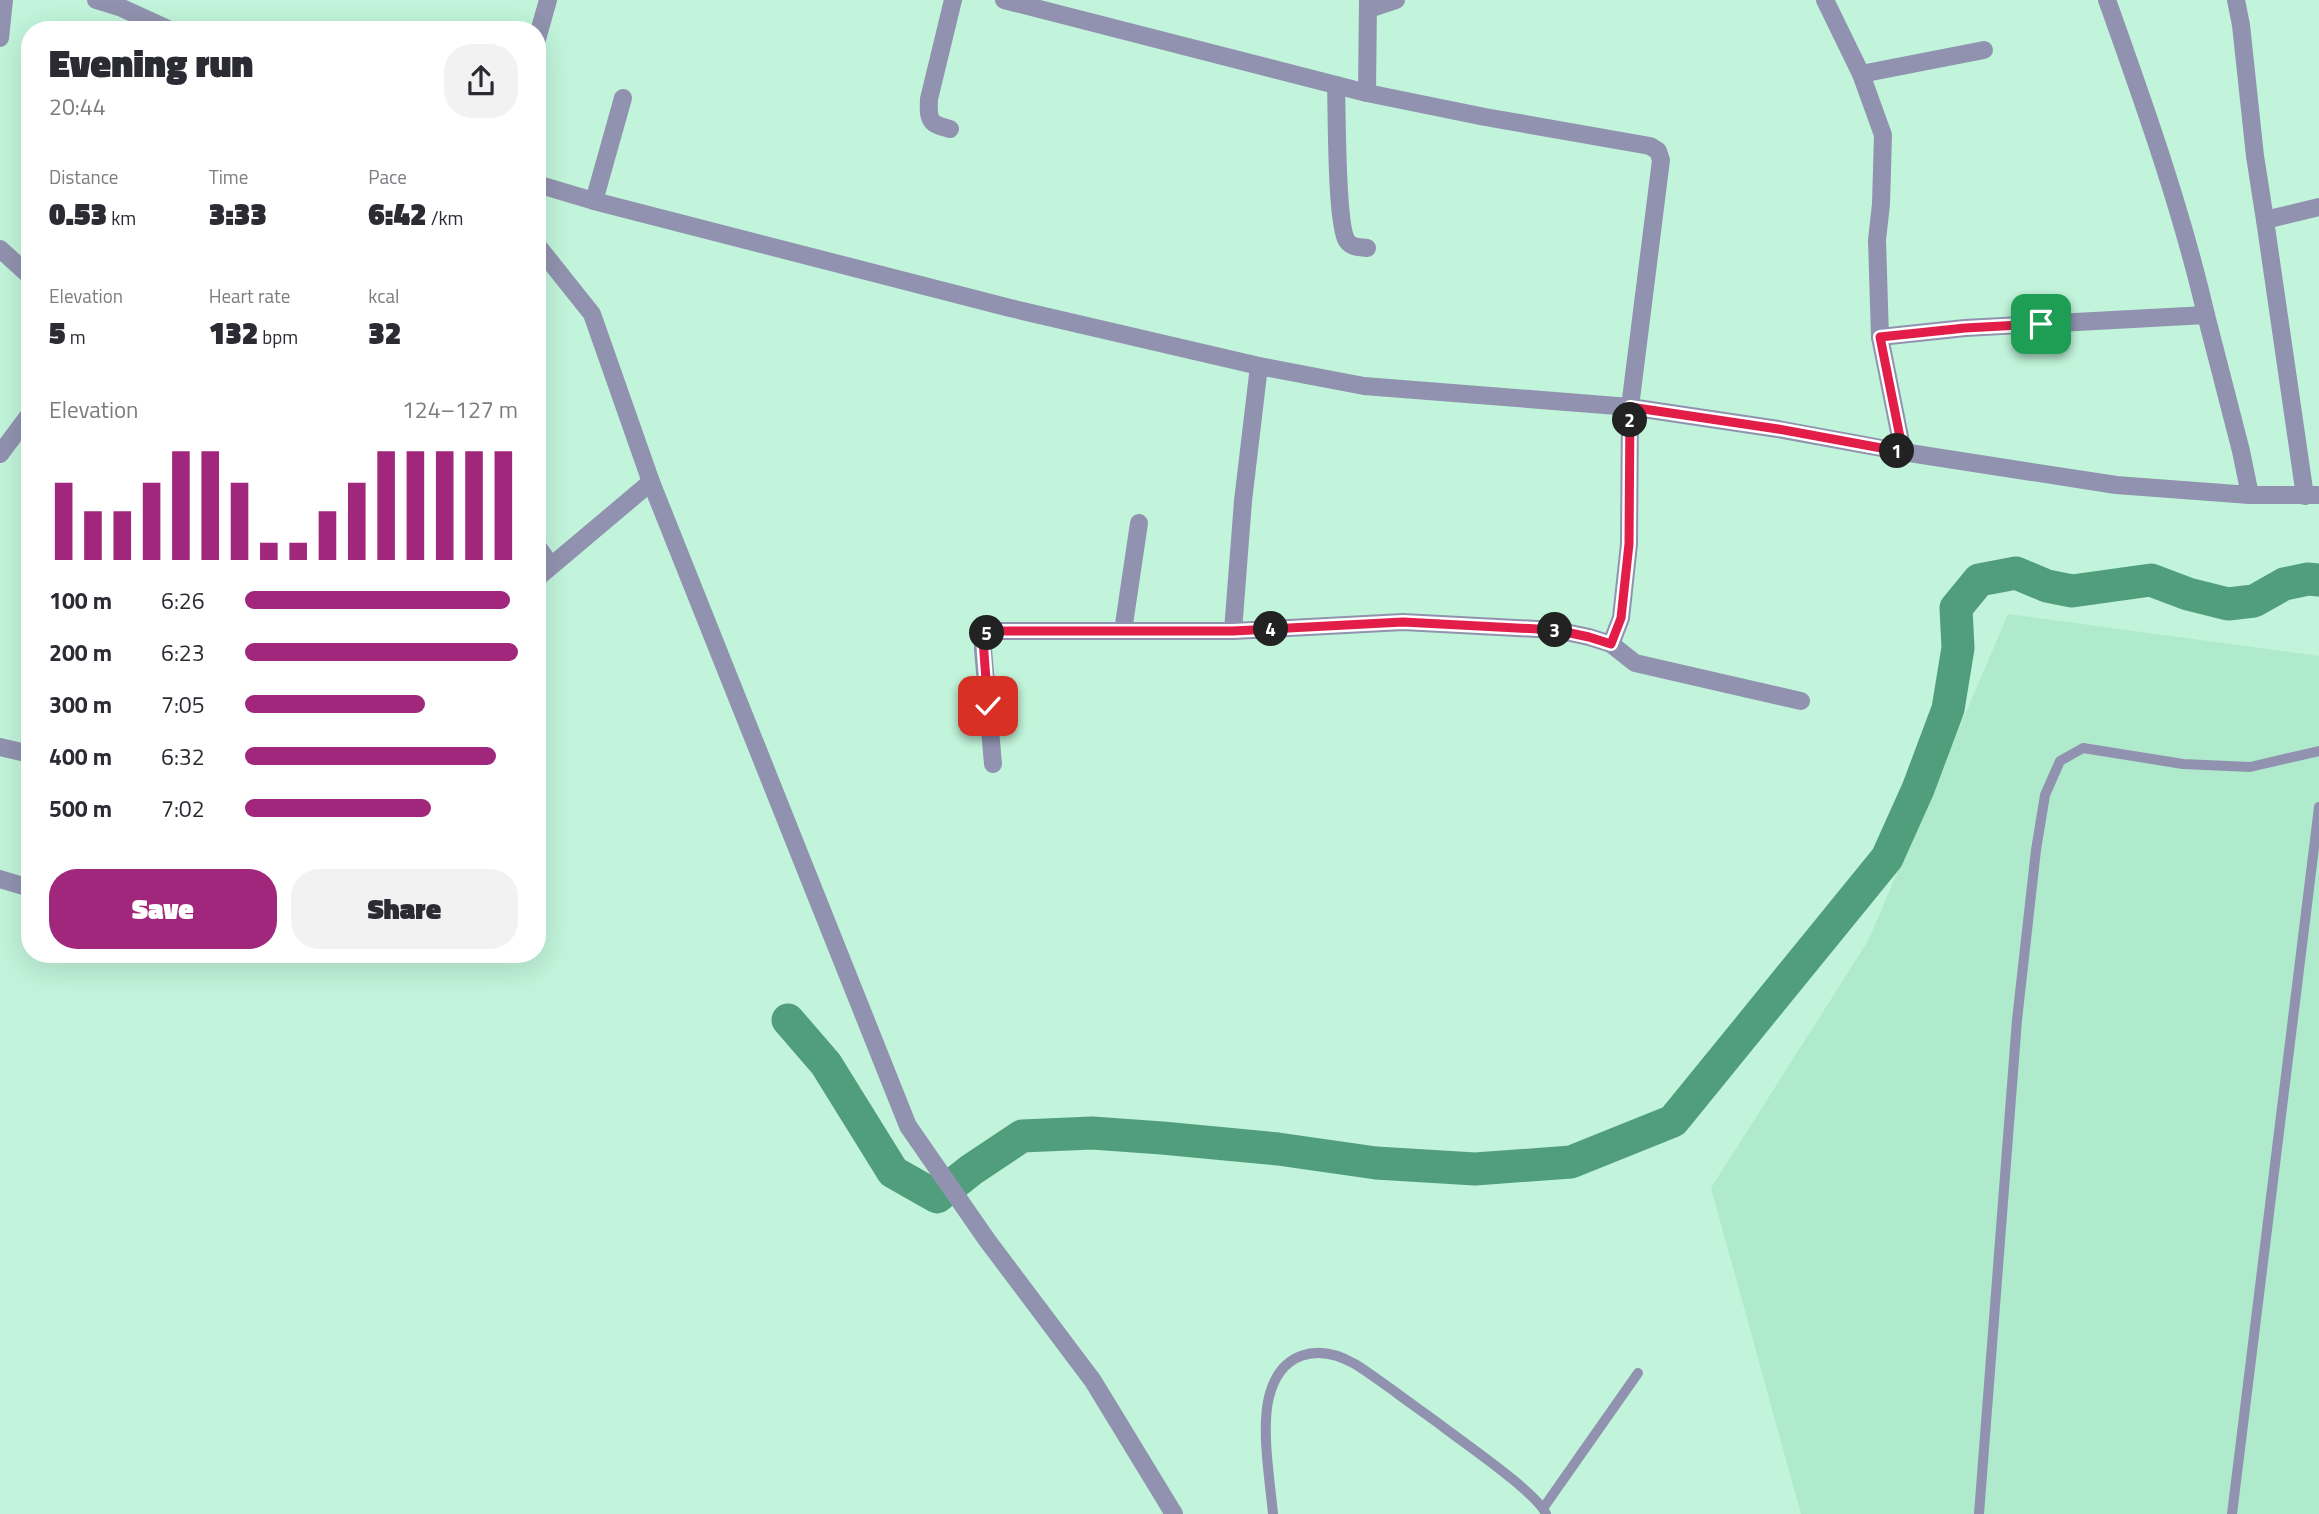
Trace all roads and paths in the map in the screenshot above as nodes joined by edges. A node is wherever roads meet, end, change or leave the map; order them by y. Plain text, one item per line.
1 (4, 0) edge
2 (96, 0) edge
3 (548, 0) edge
4 (953, 0) edge
5 (1004, 0) edge
6 (1396, 0) edge
7 (1825, 0) edge
8 (2107, 0) edge
9 (2236, 0) edge
10 (124, 4) edge
11 (1369, 5) edge
12 (154, 21) edge
13 (542, 21) edge
14 (0, 38) edge
15 (1984, 50) dead end
16 (1861, 74) junction
17 (1336, 85) junction
18 (1367, 93) junction
19 (623, 98) dead end
20 (950, 129) dead end
21 (546, 187) edge
22 (594, 201) junction
23 (2319, 207) edge
24 (2265, 220) junction
25 (0, 248) edge
26 (1367, 248) dead end
27 (546, 256) edge
28 (21, 268) edge
29 (2206, 316) junction
30 (1880, 337) junction
31 (1259, 366) junction
32 (1630, 407) junction
33 (21, 426) edge
34 (1903, 452) junction
35 (0, 454) edge
36 (651, 482) junction
37 (2250, 495) junction
38 (2312, 496) edge
39 (1139, 523) dead end
40 (546, 570) edge
41 (1123, 631) junction
42 (1233, 631) junction
43 (1611, 644) junction
44 (1801, 701) dead end
45 (0, 750) edge
46 (2319, 751) edge
47 (21, 753) edge
48 (993, 764) dead end
49 (2319, 807) edge
50 (0, 879) edge
51 (21, 885) edge
52 (1638, 1373) dead end
53 (1545, 1511) edge
54 (1174, 1514) edge
55 (1273, 1514) edge
56 (1979, 1514) edge
57 (2232, 1514) edge

1 - 14 street
2 - 10 street
3 - 13 street
4 - 20 street
5 - 17 street
6 - 11 street
7 - 16 street
8 - 29 street
9 - 24 street
10 - 12 street
11 - 18 street
15 - 16 street
16 - 30 street
17 - 18 street
17 - 26 street
18 - 32 street
19 - 22 street
21 - 22 street
22 - 31 street
23 - 24 street
24 - 38 street
25 - 28 street
27 - 36 street
29 - 30 street
29 - 37 street
30 - 34 street
31 - 32 street
31 - 42 street
32 - 34 street
32 - 43 street
33 - 35 street
34 - 37 street
36 - 40 street
36 - 54 street
37 - 38 street
39 - 41 street
41 - 42 street
41 - 48 street
42 - 43 street
43 - 44 street
45 - 47 street
46 - 56 lane
49 - 57 lane
50 - 51 street
52 - 53 lane
53 - 55 lane

